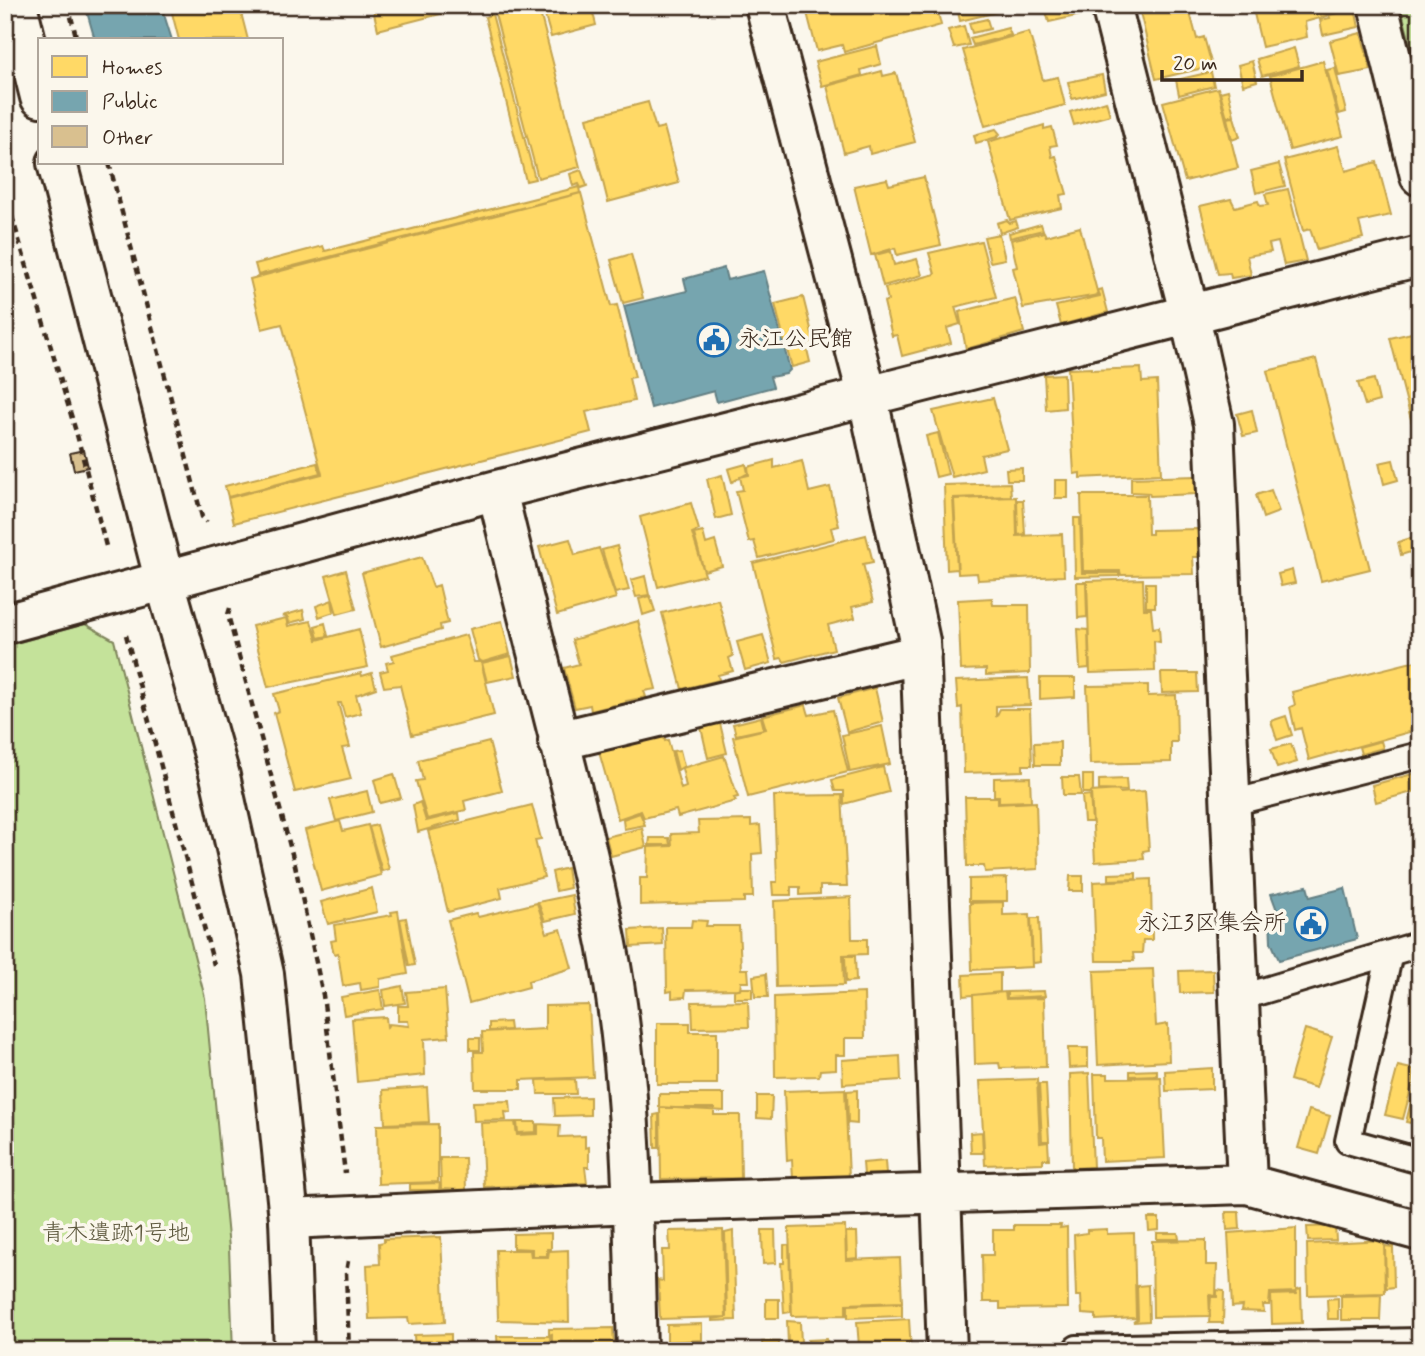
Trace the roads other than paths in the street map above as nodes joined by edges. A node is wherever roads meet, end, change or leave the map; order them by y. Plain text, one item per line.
1 (17, 5) edge
2 (765, 5) edge
3 (1111, 5) edge
4 (1378, 5) edge
5 (38, 89) edge
6 (57, 164) edge
7 (1420, 176) edge
8 (1420, 256) edge
9 (1189, 313) junction
10 (867, 394) junction
11 (497, 490) junction
12 (165, 582) junction
13 (5, 625) edge
14 (920, 654) junction
15 (558, 741) junction
16 (1420, 755) edge
17 (1232, 803) junction
18 (1420, 944) edge
19 (1390, 953) junction
20 (1239, 998) junction
21 (1420, 1161) edge
22 (1247, 1184) junction
23 (942, 1192) junction
24 (632, 1203) junction
25 (289, 1219) junction
26 (1420, 1231) edge
27 (1420, 1341) edge
28 (1077, 1348) dead end
29 (294, 1351) edge
30 (637, 1351) edge
31 (947, 1351) edge

1 - 5 street
2 - 10 street
3 - 9 street
4 - 7 street
6 - 12 street
8 - 9 street
9 - 10 street
9 - 17 street
10 - 11 street
10 - 14 street
11 - 12 street
11 - 15 street
12 - 13 street
12 - 25 street
14 - 15 street
14 - 23 street
15 - 24 street
16 - 17 lane
17 - 20 street
18 - 19 lane
19 - 20 lane
19 - 21 lane
20 - 22 street
22 - 23 street
22 - 26 street
23 - 24 street
23 - 31 street
24 - 25 street
24 - 30 street
25 - 29 street
27 - 28 lane

